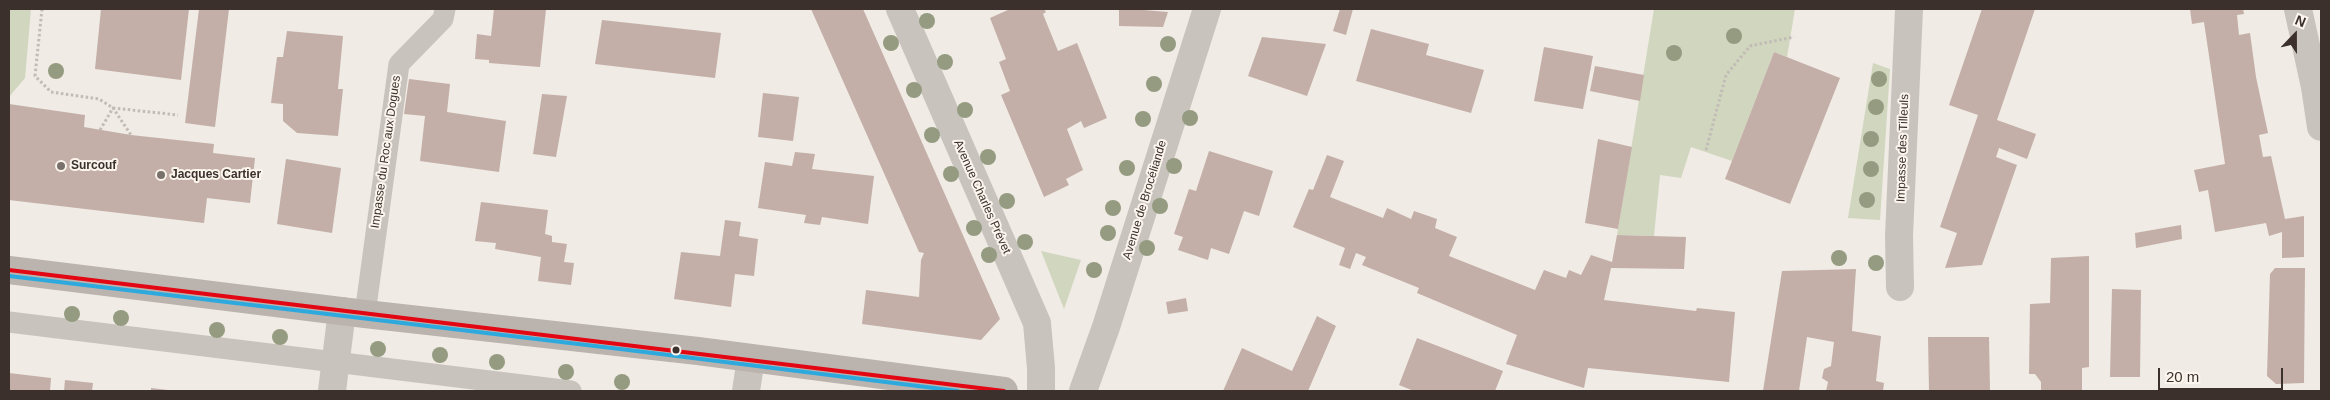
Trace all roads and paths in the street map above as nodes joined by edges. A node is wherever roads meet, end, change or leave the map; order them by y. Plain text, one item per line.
1 (42, 9) edge
2 (445, 9) edge
3 (900, 9) edge
4 (1207, 9) edge
5 (1908, 9) edge
6 (2298, 9) edge
7 (1794, 37) dead end
8 (113, 108) junction
9 (178, 115) dead end
10 (2321, 127) edge
11 (100, 130) dead end
12 (131, 135) dead end
13 (1706, 150) dead end
14 (9, 270) edge
15 (1900, 287) dead end
16 (353, 312) junction
17 (9, 322) edge
18 (751, 358) junction
19 (336, 362) junction
20 (332, 391) edge
21 (571, 391) edge
22 (746, 391) edge
23 (1004, 391) edge
24 (1041, 391) edge
25 (1083, 391) edge

1 - 8 path
2 - 16 lane, Impasse du Roc aux Dogues
3 - 24 street, Avenue Charles Prévet
4 - 25 street, Avenue de Brocéliande
5 - 15 street, Impasse des Tilleuls
6 - 10 street
7 - 13 path
8 - 9 path
8 - 11 path
8 - 12 path
14 - 16 main road
16 - 18 main road
16 - 19 street
17 - 19 lane
18 - 22 street
18 - 23 main road
19 - 20 street
19 - 21 lane

